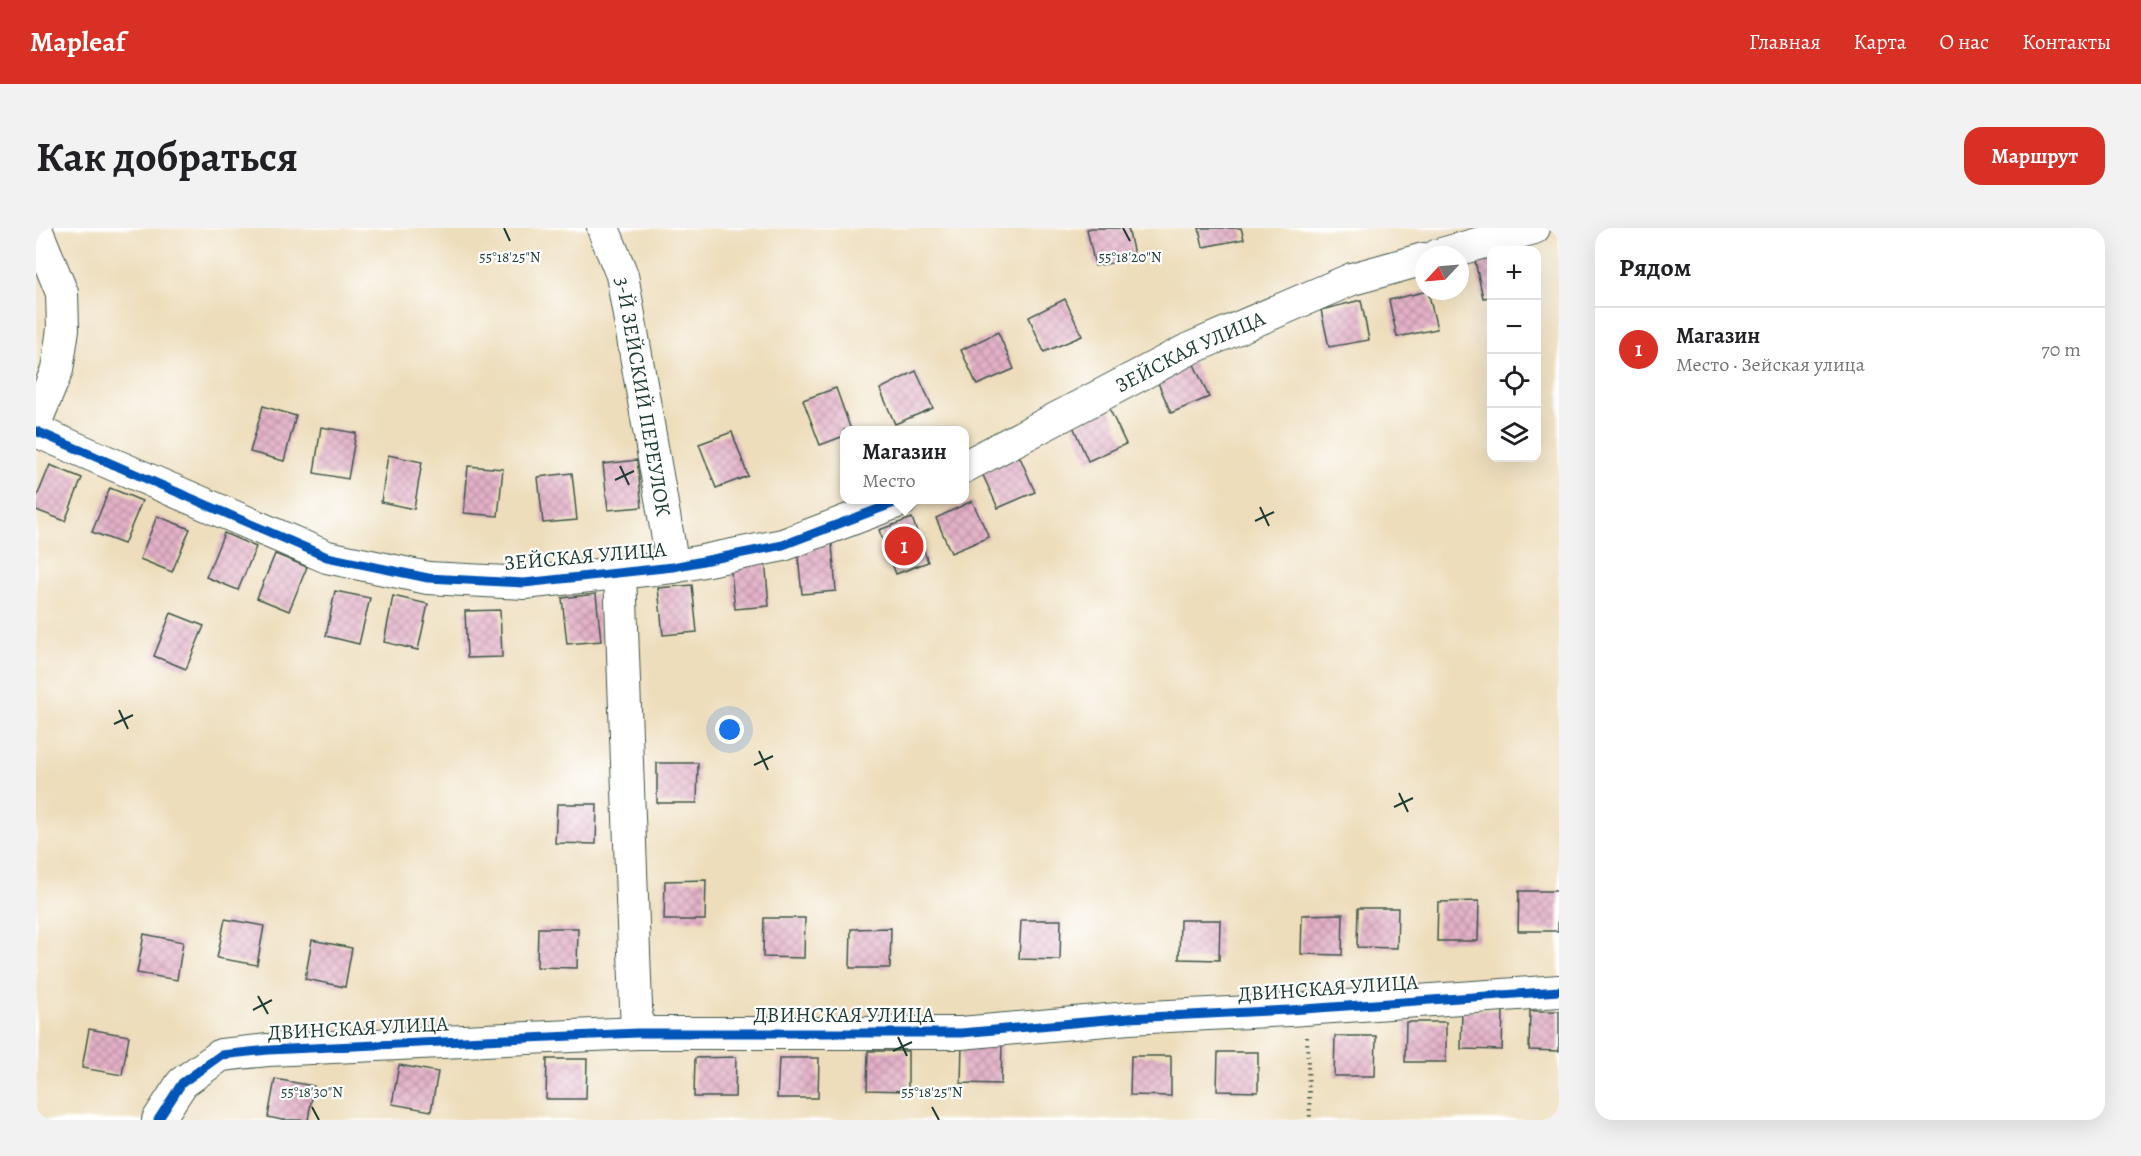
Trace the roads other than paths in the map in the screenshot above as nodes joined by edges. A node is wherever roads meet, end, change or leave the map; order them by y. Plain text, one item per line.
1 (603, 228) edge
2 (1534, 228) edge
3 (36, 229) edge
4 (1469, 246) edge
5 (1415, 262) edge
6 (36, 421) edge
7 (36, 431) edge
8 (969, 464) edge
9 (891, 504) edge
10 (674, 567) junction
11 (620, 573) junction
12 (1559, 991) edge
13 (637, 1033) junction
14 (158, 1120) edge

1 - 10 street, 3-Й ЗЕЙСКИЙ ПЕРЕУЛОК
2 - 4 street
3 - 6 street
5 - 8 street, ЗЕЙСКАЯ УЛИЦА
7 - 11 street, ЗЕЙСКАЯ УЛИЦА
9 - 10 street, ЗЕЙСКАЯ УЛИЦА
10 - 11 street, ЗЕЙСКАЯ УЛИЦА
11 - 13 street
12 - 13 street, ДВИНСКАЯ УЛИЦА
13 - 14 street, ДВИНСКАЯ УЛИЦА

